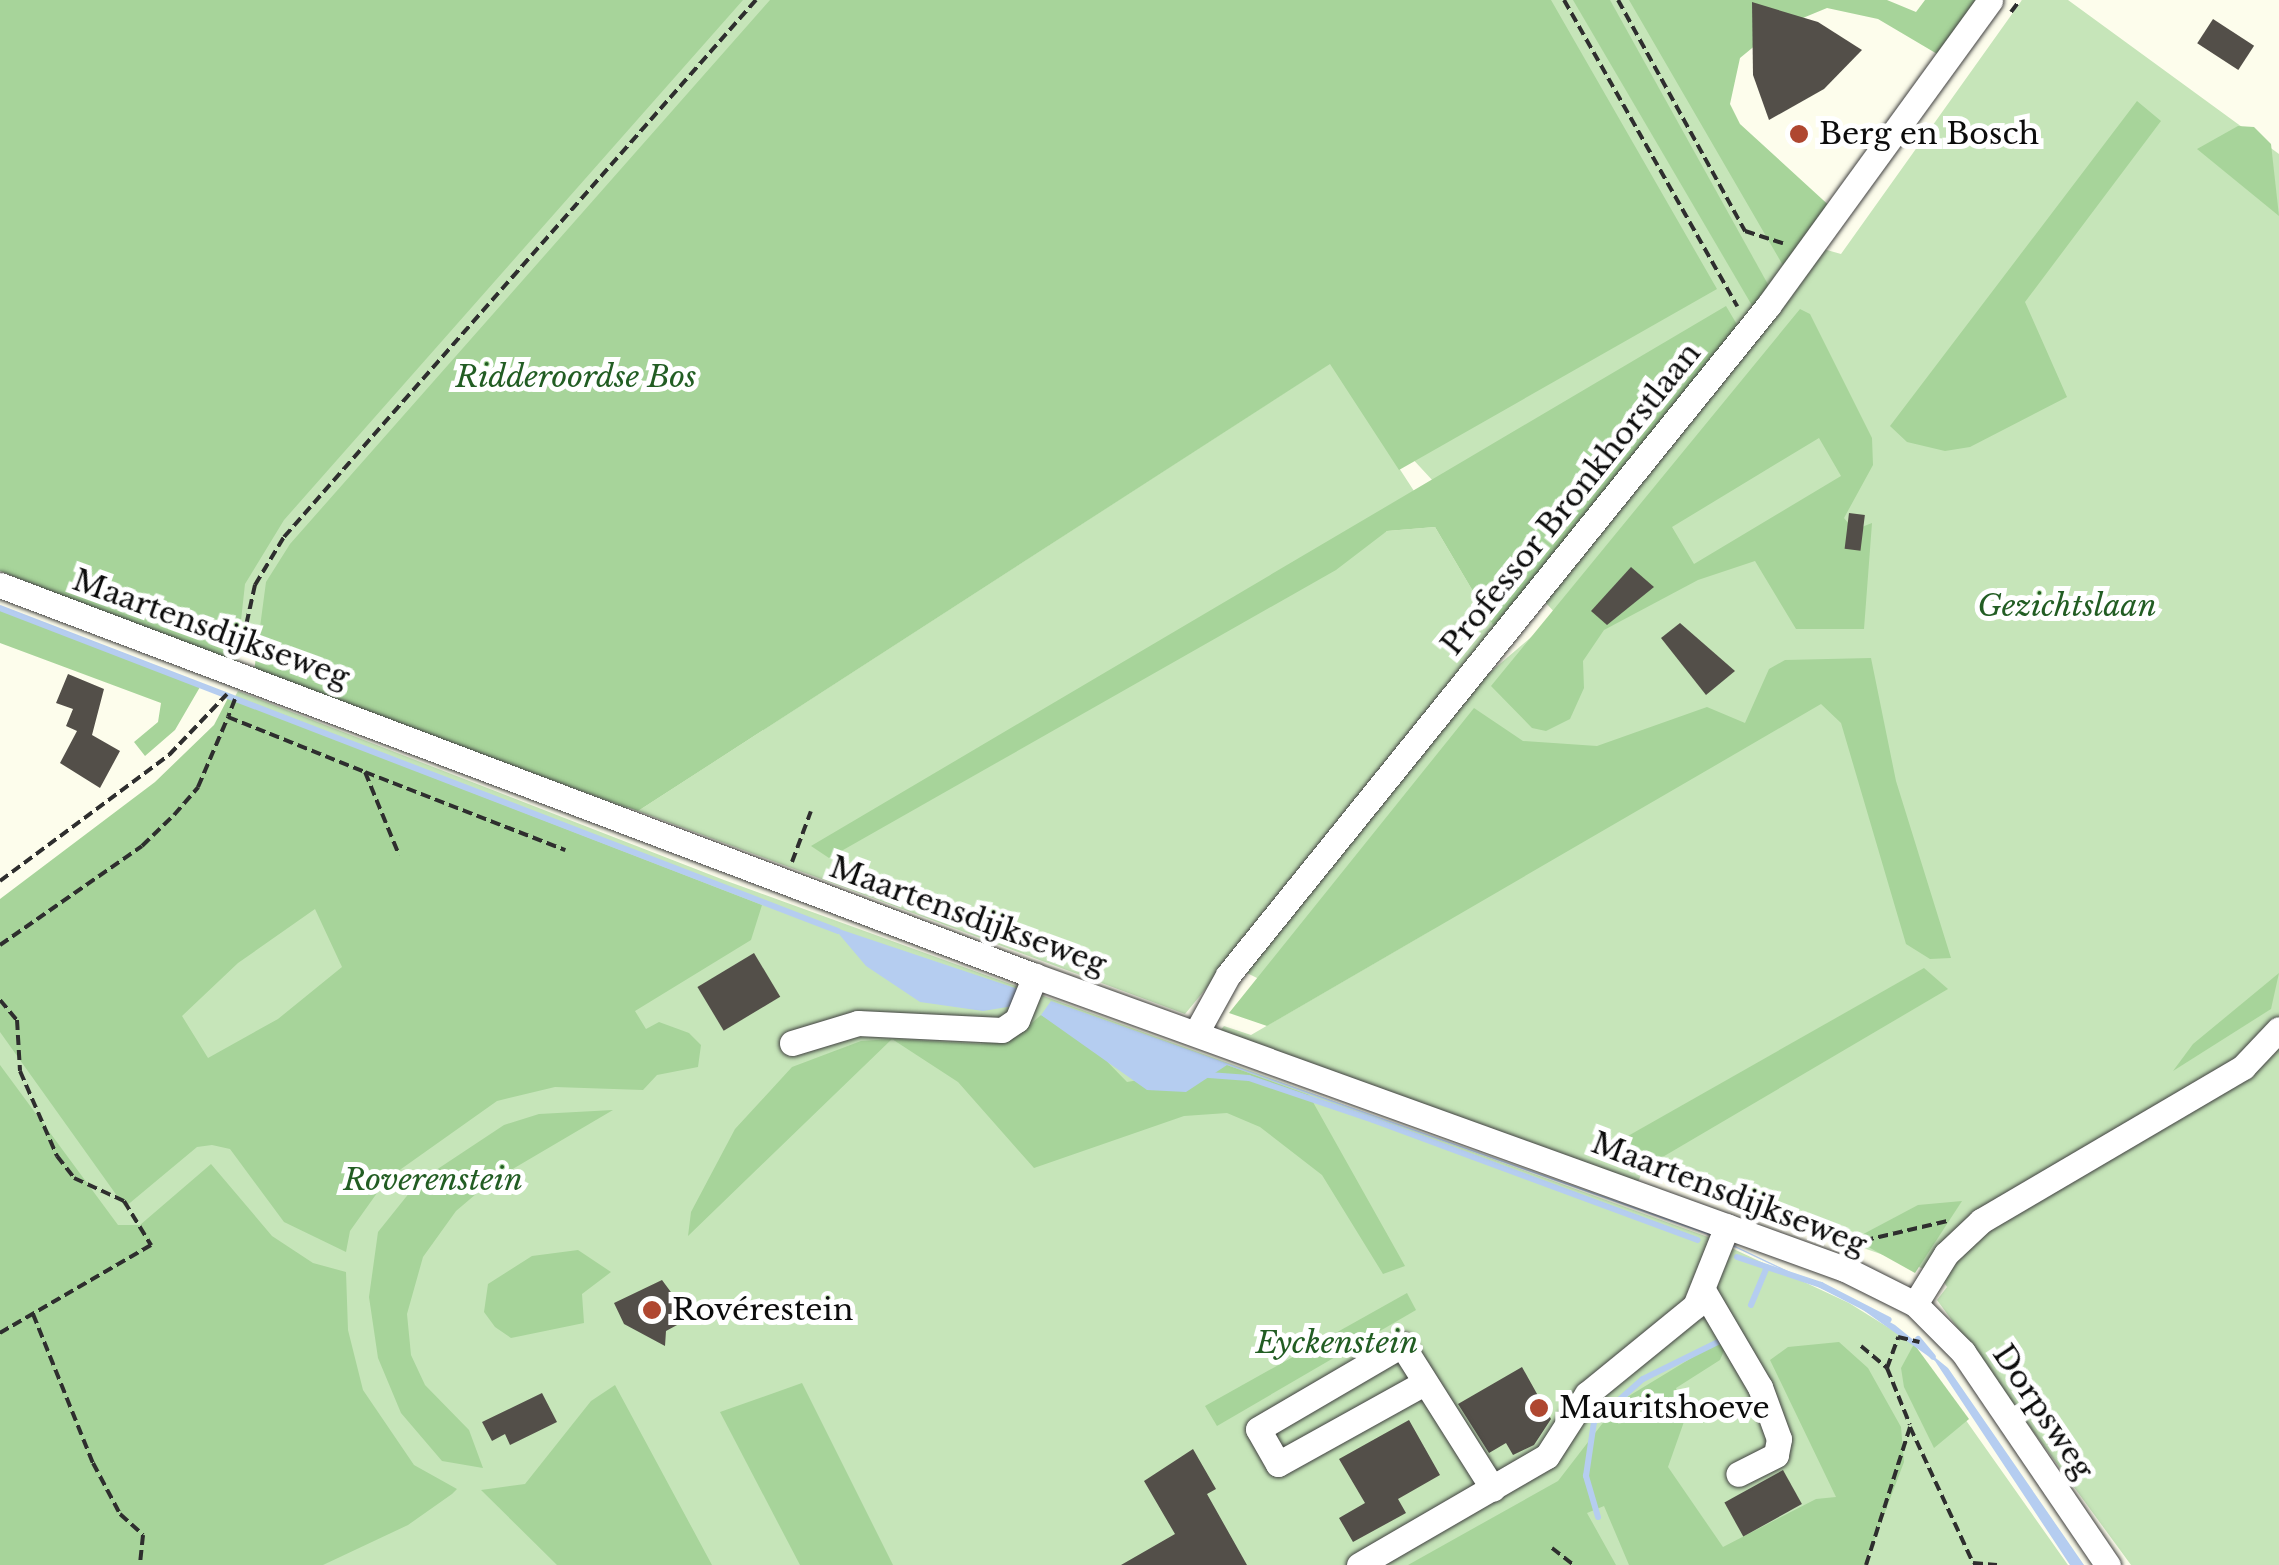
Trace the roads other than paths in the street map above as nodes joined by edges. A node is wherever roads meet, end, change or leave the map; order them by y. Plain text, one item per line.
1 (1990, 0) edge
2 (0, 585) edge
3 (1035, 976) junction
4 (2279, 1029) edge
5 (1196, 1033) junction
6 (792, 1043) dead end
7 (1727, 1226) junction
8 (1703, 1290) junction
9 (1915, 1304) junction
10 (1424, 1384) junction
11 (1738, 1474) dead end
12 (1493, 1489) junction
13 (1359, 1565) edge
14 (2108, 1565) edge

1 - 5 street, Professor Bronkhorstlaan
2 - 3 street, Maartensdijkseweg
3 - 5 street, Maartensdijkseweg
3 - 6 street
4 - 9 street
5 - 7 street, Maartensdijkseweg
7 - 8 street
7 - 9 street, Maartensdijkseweg
8 - 11 street
8 - 12 street
9 - 14 street, Dorpsweg
10 - 10 street
10 - 12 street
12 - 13 street

